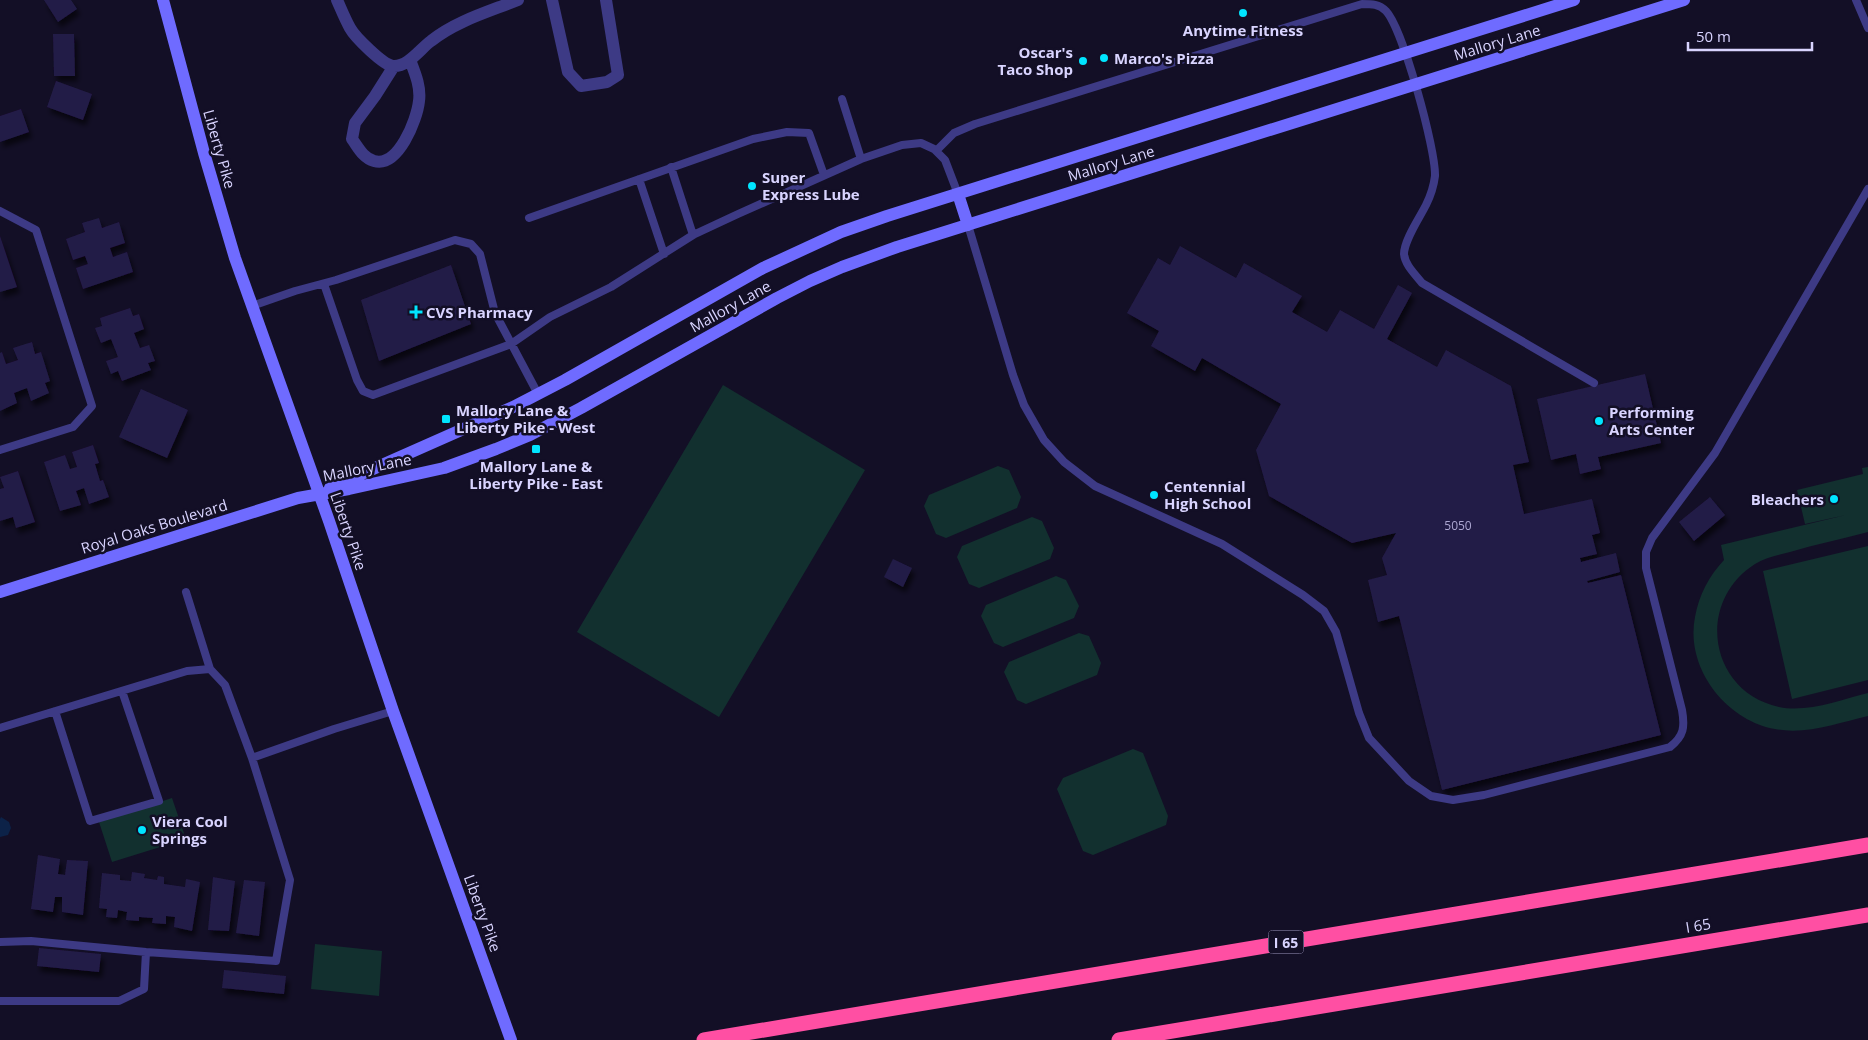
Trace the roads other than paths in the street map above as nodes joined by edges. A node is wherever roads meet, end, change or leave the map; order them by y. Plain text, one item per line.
1 (163, 0) edge
2 (337, 0) edge
3 (518, 0) edge
4 (552, 0) edge
5 (606, 0) edge
6 (1574, 0) edge
7 (1684, 0) edge
8 (1856, 0) edge
9 (1868, 28) edge
10 (1405, 53) junction
11 (410, 60) junction
12 (394, 66) junction
13 (1416, 84) junction
14 (842, 99) dead end
15 (936, 151) junction
16 (861, 159) junction
17 (671, 167) junction
18 (824, 175) junction
19 (639, 179) junction
20 (1868, 188) edge
21 (958, 194) junction
22 (0, 211) edge
23 (529, 218) dead end
24 (968, 225) junction
25 (693, 236) junction
26 (664, 254) junction
27 (324, 284) junction
28 (252, 306) junction
29 (511, 344) junction
30 (1594, 383) dead end
31 (538, 394) junction
32 (0, 450) edge
33 (319, 493) junction
34 (0, 592) edge
35 (186, 592) dead end
36 (210, 669) junction
37 (122, 691) junction
38 (55, 711) junction
39 (393, 711) junction
40 (0, 728) edge
41 (252, 758) junction
42 (1868, 837) edge
43 (1868, 845) edge
44 (1842, 850) junction
45 (1868, 915) edge
46 (0, 942) edge
47 (146, 952) junction
48 (0, 1001) edge
49 (511, 1040) edge
50 (704, 1040) edge
51 (1119, 1040) edge

1 - 28 main road, Liberty Pike
2 - 12 street
3 - 11 street
4 - 5 street
6 - 10 main road, Mallory Lane
7 - 13 main road, Mallory Lane
8 - 9 lane
10 - 13 lane
10 - 15 lane
10 - 21 main road, Mallory Lane
11 - 12 street
11 - 12 street
13 - 24 main road, Mallory Lane
13 - 30 lane
14 - 16 lane
15 - 16 lane
15 - 21 lane
16 - 18 lane
17 - 18 lane
17 - 19 lane
17 - 25 lane
18 - 25 lane
19 - 23 lane
19 - 26 lane
20 - 24 lane
21 - 24 main road
21 - 31 main road, Mallory Lane
22 - 32 lane
24 - 33 main road, Mallory Lane
25 - 26 lane
26 - 29 lane
27 - 28 lane
27 - 29 lane
27 - 29 lane
28 - 33 main road, Liberty Pike
29 - 31 lane
31 - 33 main road, Mallory Lane
33 - 34 main road, Royal Oaks Boulevard
33 - 39 main road, Liberty Pike
35 - 36 lane
36 - 37 lane
36 - 41 lane
37 - 38 lane
37 - 38 lane
38 - 40 lane
39 - 41 lane
39 - 49 main road, Liberty Pike
41 - 47 lane
42 - 44 highway
43 - 44 highway, I 65
44 - 50 highway, I 65
45 - 51 highway, I 65 / I 65
46 - 47 lane
47 - 48 lane

